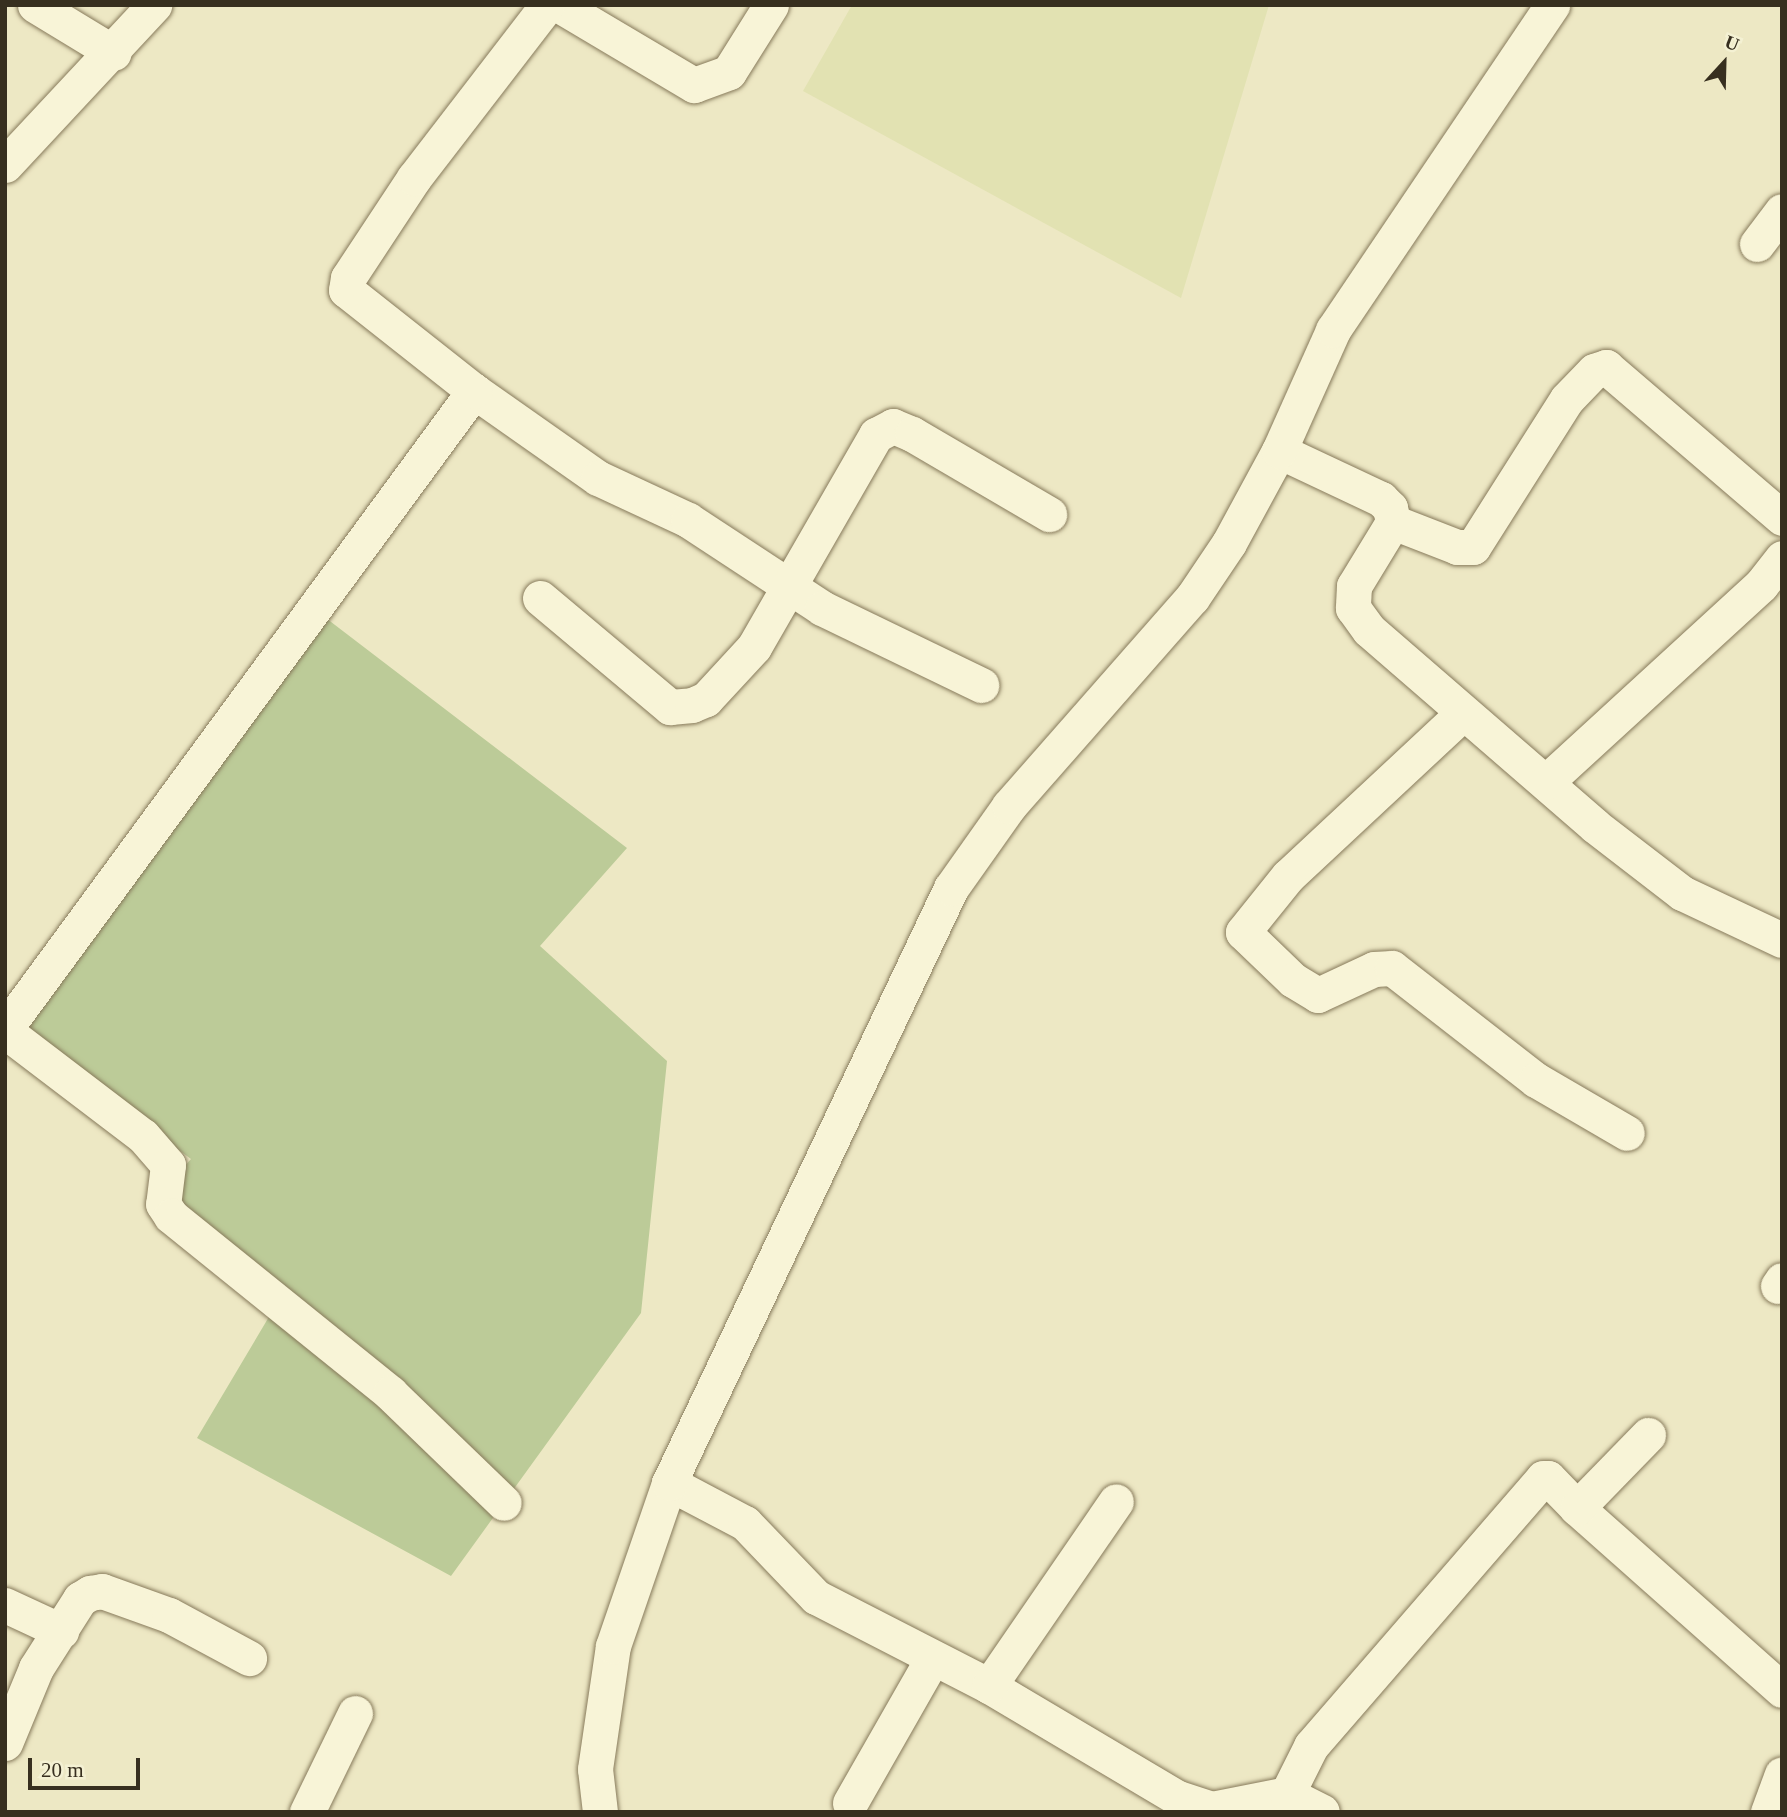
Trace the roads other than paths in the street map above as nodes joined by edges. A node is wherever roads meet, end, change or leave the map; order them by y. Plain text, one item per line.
1 (35, 5) edge
2 (153, 5) edge
3 (547, 5) edge
4 (559, 5) edge
5 (771, 5) edge
6 (1552, 5) edge
7 (114, 53) junction
8 (5, 165) edge
9 (1782, 211) edge
10 (1757, 244) dead end
11 (474, 391) junction
12 (1279, 451) junction
13 (1049, 514) dead end
14 (1782, 518) edge
15 (1393, 522) junction
16 (1782, 558) edge
17 (790, 586) junction
18 (540, 597) dead end
19 (981, 685) dead end
20 (1463, 713) junction
21 (1546, 782) junction
22 (1782, 940) edge
23 (6, 1030) edge
24 (1627, 1133) dead end
25 (1648, 1435) dead end
26 (669, 1483) junction
27 (1116, 1500) dead end
28 (504, 1503) dead end
29 (1577, 1508) junction
30 (5, 1605) edge
31 (61, 1631) junction
32 (249, 1658) dead end
33 (932, 1659) junction
34 (989, 1686) junction
35 (1782, 1690) edge
36 (355, 1713) dead end
37 (5, 1743) edge
38 (1782, 1773) edge
39 (1287, 1794) junction
40 (850, 1802) dead end
41 (1174, 1805) edge
42 (307, 1812) edge
43 (600, 1812) edge
44 (1322, 1812) edge
45 (1768, 1812) edge

1 - 7 street
2 - 7 street
3 - 11 street
4 - 5 street
6 - 12 street
7 - 8 street
9 - 10 street
11 - 17 street
11 - 23 street
12 - 15 street
12 - 26 street
13 - 17 street
14 - 15 street
15 - 20 street
16 - 21 street
17 - 18 street
17 - 19 street
20 - 21 street
20 - 24 street
21 - 22 street
23 - 28 street
25 - 29 street
26 - 33 street
26 - 43 street
27 - 34 street
29 - 35 street
29 - 39 street
30 - 31 street
31 - 32 street
31 - 37 street
33 - 34 street
33 - 40 street
34 - 41 street
36 - 42 street
38 - 45 street
39 - 41 street
39 - 44 street

